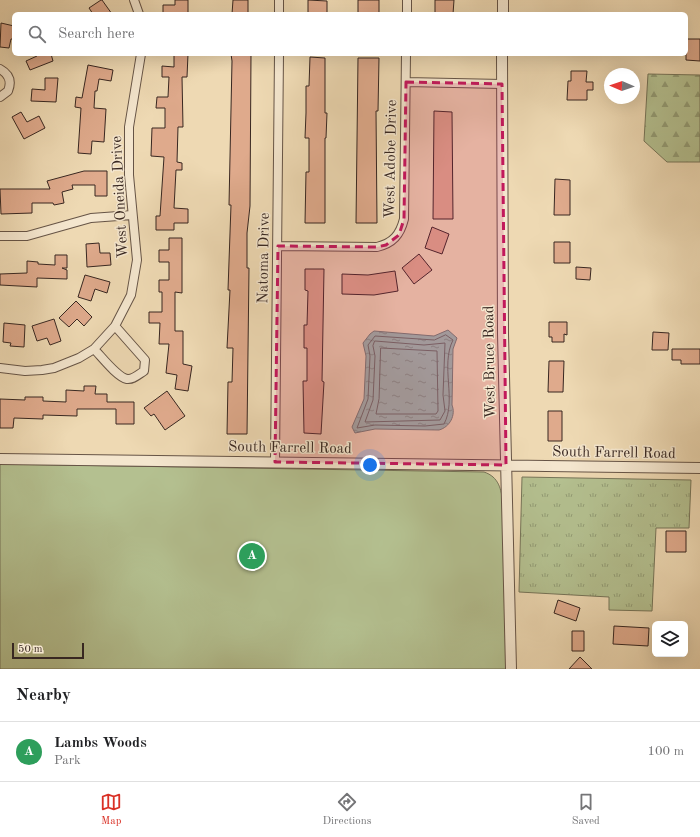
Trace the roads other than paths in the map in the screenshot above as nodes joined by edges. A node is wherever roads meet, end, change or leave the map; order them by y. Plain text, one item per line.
1 (134, 0) edge
2 (279, 0) edge
3 (407, 0) edge
4 (503, 0) edge
5 (138, 12) edge
6 (279, 12) edge
7 (407, 12) edge
8 (503, 12) edge
9 (141, 56) edge
10 (279, 56) edge
11 (406, 56) edge
12 (502, 56) edge
13 (0, 70) edge
14 (406, 82) junction
15 (502, 84) junction
16 (0, 97) edge
17 (132, 215) junction
18 (0, 236) edge
19 (278, 246) junction
20 (115, 326) junction
21 (94, 349) junction
22 (0, 368) edge
23 (0, 459) edge
24 (275, 462) junction
25 (506, 465) junction
26 (700, 468) edge
27 (511, 669) edge

1 - 5 street
2 - 6 street
3 - 7 street
4 - 8 street
9 - 17 street, West Oneida Drive
10 - 19 street, Natoma Drive
11 - 14 street, West Adobe Drive
12 - 15 street, West Bruce Road
13 - 16 street
14 - 15 street
14 - 19 street, West Adobe Drive
15 - 25 street, West Bruce Road
17 - 18 street
17 - 20 street, West Oneida Drive
19 - 24 street, Natoma Drive
20 - 21 street, West Oneida Drive
20 - 21 street
21 - 22 street, West Oneida Drive
23 - 24 street, South Farrell Road
24 - 25 street, South Farrell Road
25 - 26 street, South Farrell Road
25 - 27 street, West Bruce Road

